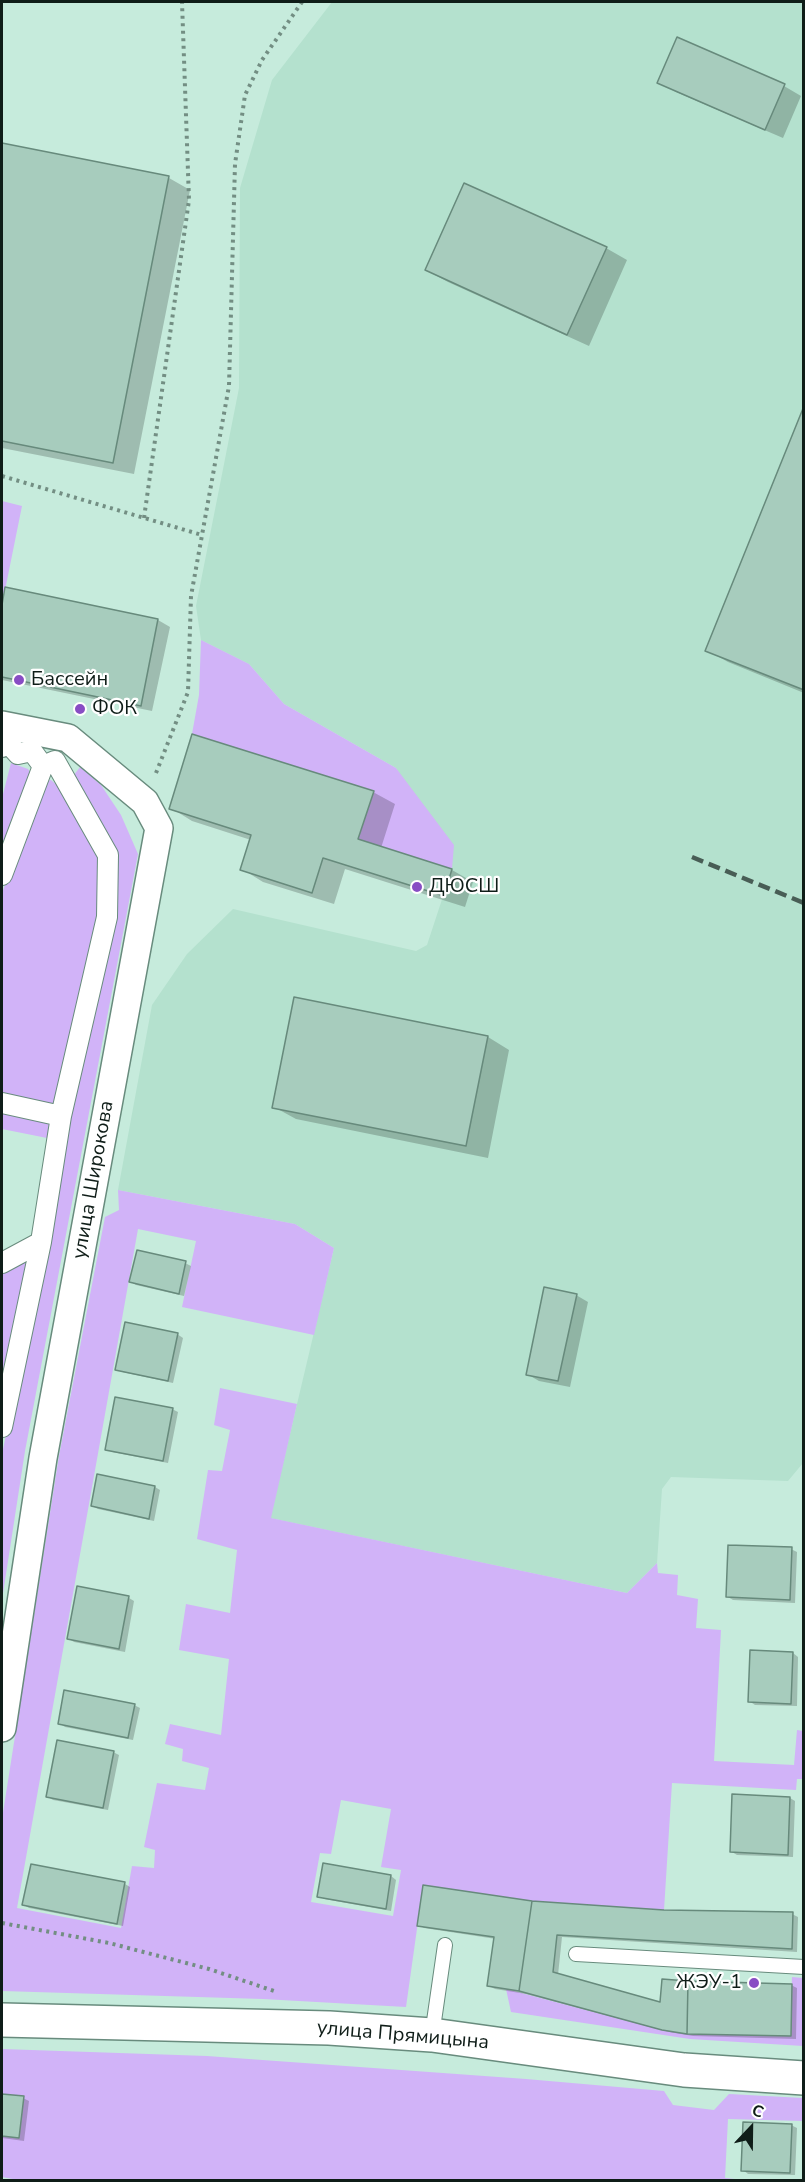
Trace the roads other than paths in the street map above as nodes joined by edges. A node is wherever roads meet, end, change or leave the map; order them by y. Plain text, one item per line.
1 (2, 725) edge
2 (2, 747) edge
3 (43, 766) junction
4 (2, 875) edge
5 (2, 1103) edge
6 (61, 1116) junction
7 (41, 1242) junction
8 (2, 1263) edge
9 (2, 1426) edge
10 (2, 1728) edge
11 (446, 1946) dead end
12 (576, 1954) dead end
13 (804, 1967) edge
14 (2, 2020) edge
15 (432, 2035) junction
16 (804, 2078) edge

1 - 10 street, улица Широкова
2 - 3 street
3 - 4 street
3 - 6 street
5 - 6 street
6 - 7 street
7 - 8 street
7 - 9 street
11 - 15 lane
12 - 13 lane
14 - 15 street, улица Прямицына
15 - 16 street, улица Прямицына

